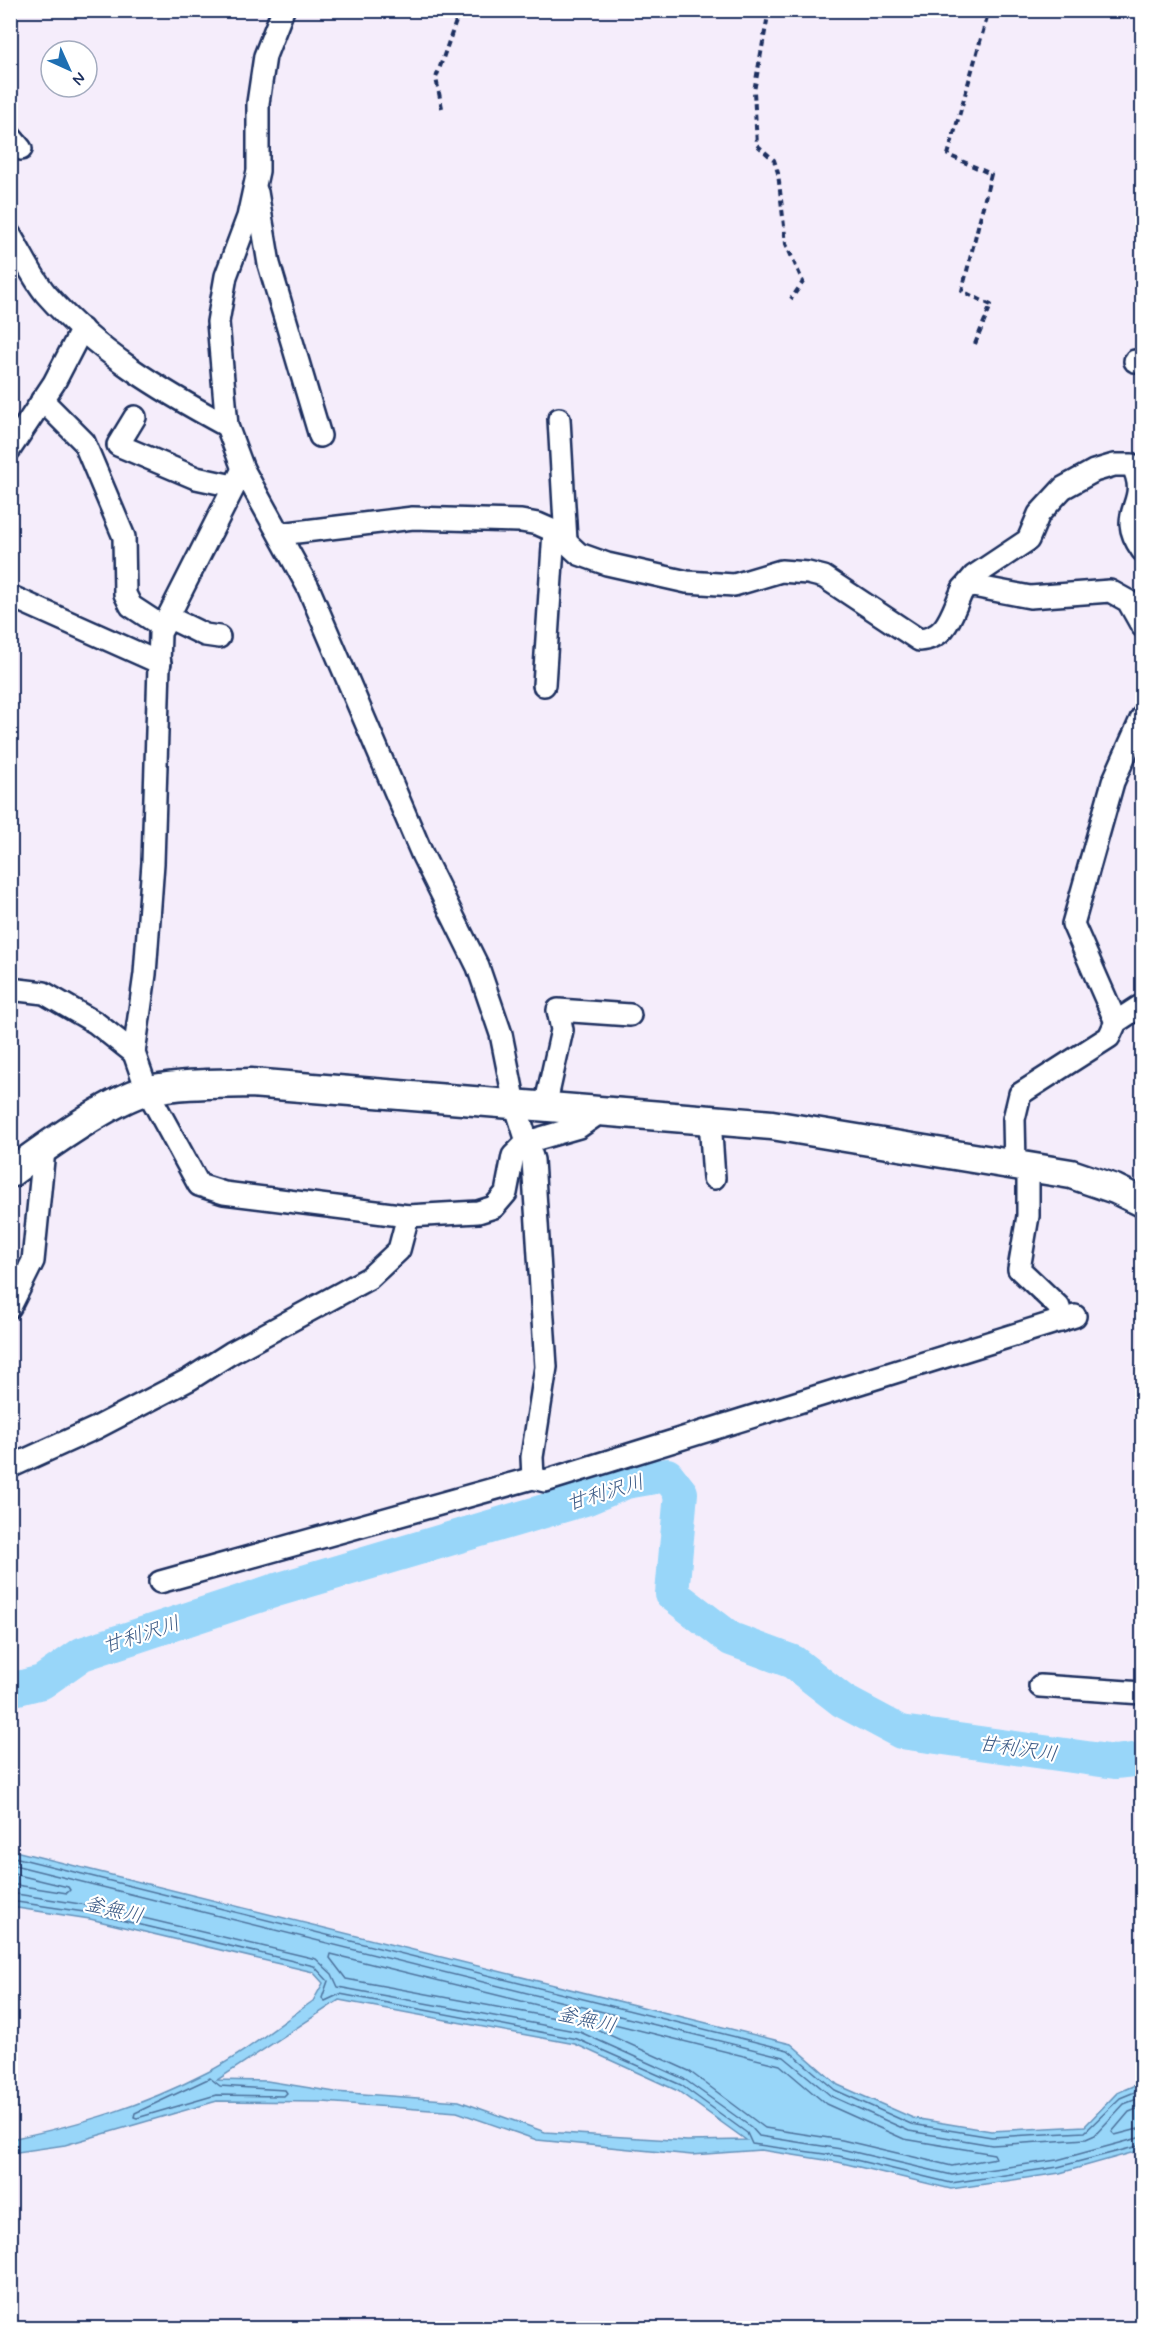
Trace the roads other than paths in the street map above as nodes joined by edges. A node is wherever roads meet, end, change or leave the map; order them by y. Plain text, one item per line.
1 (282, 10) edge
2 (256, 183) junction
3 (10, 235) edge
4 (82, 330) junction
5 (42, 400) junction
6 (135, 417) dead end
7 (559, 419) dead end
8 (227, 426) junction
9 (320, 436) dead end
10 (10, 449) edge
11 (238, 478) junction
12 (280, 534) junction
13 (560, 536) junction
14 (1143, 550) edge
15 (963, 589) junction
16 (10, 596) edge
17 (166, 622) junction
18 (1143, 626) edge
19 (219, 638) dead end
20 (160, 663) junction
21 (544, 685) dead end
22 (1143, 717) edge
23 (10, 989) edge
24 (1143, 1007) edge
25 (630, 1015) dead end
26 (1116, 1022) junction
27 (134, 1053) junction
28 (147, 1090) junction
29 (515, 1104) junction
30 (546, 1107) junction
31 (602, 1111) junction
32 (710, 1120) junction
33 (527, 1142) junction
34 (44, 1150) junction
35 (1021, 1166) junction
36 (10, 1173) edge
37 (714, 1178) dead end
38 (1143, 1202) edge
39 (408, 1216) junction
40 (11, 1305) edge
41 (10, 1467) edge
42 (533, 1478) junction
43 (160, 1582) dead end
44 (1040, 1686) dead end
45 (1143, 1692) edge

1 - 2 street
2 - 8 street
2 - 9 street
3 - 4 street
4 - 5 street
4 - 8 street
5 - 10 street
5 - 17 street
6 - 11 street
7 - 13 street
8 - 11 street
11 - 12 street
11 - 17 street
12 - 13 street
12 - 29 street
13 - 15 street
13 - 21 street
14 - 15 street
15 - 18 street
16 - 20 street
17 - 19 street
17 - 20 street
20 - 27 street
22 - 26 street
23 - 27 street
24 - 26 street
25 - 30 street
26 - 35 street
27 - 28 street
28 - 29 street
28 - 34 street
28 - 39 street
29 - 30 street
29 - 33 street
30 - 31 street
31 - 32 street
31 - 33 street
32 - 35 street
32 - 37 street
33 - 39 street
33 - 42 street
34 - 36 street
34 - 40 street
35 - 38 street
35 - 42 street
39 - 41 street
42 - 43 street
44 - 45 street

